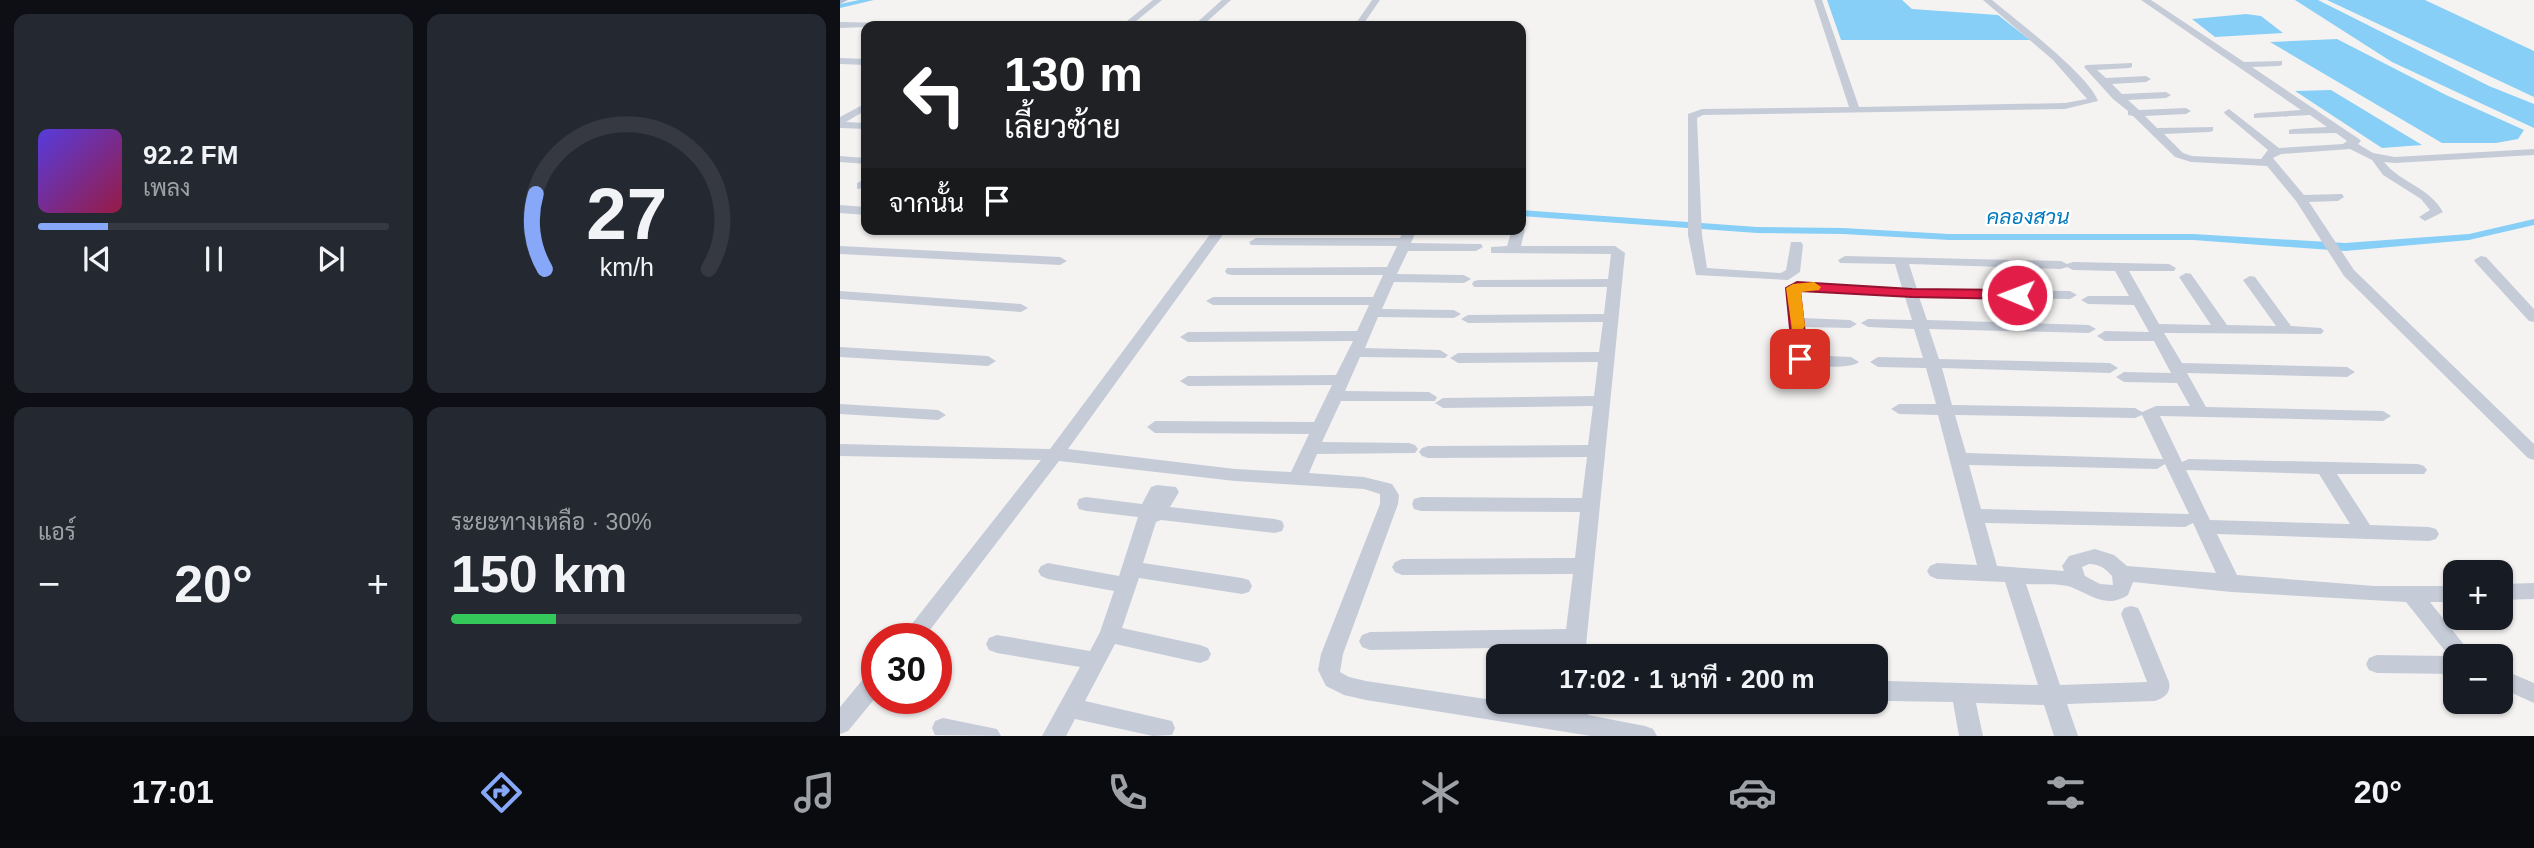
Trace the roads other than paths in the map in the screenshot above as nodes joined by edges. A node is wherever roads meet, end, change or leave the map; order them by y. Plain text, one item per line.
1 (1158, 0) edge
2 (1227, 0) edge
3 (1376, 0) edge
4 (1818, 0) edge
5 (1987, 0) edge
6 (2145, 0) edge
7 (1131, 21) edge
8 (1203, 21) edge
9 (1361, 21) edge
10 (840, 25) edge
11 (861, 25) edge
12 (840, 61) edge
13 (861, 62) edge
14 (2279, 63) dead end
15 (2129, 65) dead end
16 (2240, 65) junction
17 (2146, 79) dead end
18 (2101, 80) junction
19 (2166, 95) dead end
20 (2117, 97) junction
21 (1854, 107) junction
22 (861, 109) edge
23 (2186, 111) dead end
24 (2229, 112) dead end
25 (2311, 112) junction
26 (2132, 113) junction
27 (2258, 116) dead end
28 (840, 123) edge
29 (861, 126) edge
30 (861, 128) edge
31 (2209, 129) dead end
32 (2339, 130) junction
33 (2152, 131) junction
34 (2293, 132) dead end
35 (840, 139) edge
36 (2351, 145) junction
37 (2277, 152) junction
38 (2534, 152) edge
39 (861, 155) edge
40 (2376, 157) junction
41 (841, 160) edge
42 (2269, 163) junction
43 (2337, 197) dead end
44 (2301, 199) junction
45 (840, 209) edge
46 (861, 211) edge
47 (2425, 217) dead end
48 (1217, 235) edge
49 (1515, 235) edge
50 (1406, 239) edge
51 (1256, 242) dead end
52 (1796, 245) dead end
53 (1476, 247) dead end
54 (840, 250) edge
55 (1845, 260) dead end
56 (1901, 260) junction
57 (2481, 260) dead end
58 (1060, 261) dead end
59 (2120, 267) junction
60 (2169, 268) dead end
61 (1232, 271) dead end
62 (1390, 275) junction
63 (2186, 277) dead end
64 (1464, 279) dead end
65 (2250, 280) dead end
66 (1614, 283) junction
67 (1479, 284) dead end
68 (1912, 293) junction
69 (840, 295) edge
70 (2070, 295) dead end
71 (2088, 300) dead end
72 (1213, 301) dead end
73 (2139, 301) junction
74 (1376, 307) junction
75 (1021, 308) dead end
76 (1610, 318) junction
77 (2534, 318) edge
78 (1797, 322) junction
79 (1868, 323) dead end
80 (1922, 323) junction
81 (1850, 324) dead end
82 (2089, 329) dead end
83 (2222, 329) junction
84 (2287, 331) junction
85 (2316, 331) dead end
86 (2157, 333) junction
87 (1362, 336) junction
88 (2105, 336) dead end
89 (1188, 337) dead end
90 (840, 352) edge
91 (1355, 352) junction
92 (1440, 355) dead end
93 (1606, 357) junction
94 (1458, 358) dead end
95 (988, 361) dead end
96 (1851, 362) dead end
97 (1878, 362) dead end
98 (1933, 364) junction
99 (2347, 372) dead end
100 (2180, 373) junction
101 (1188, 381) dead end
102 (1339, 388) junction
103 (1601, 401) junction
104 (1899, 409) dead end
105 (840, 410) edge
106 (1945, 410) junction
107 (2202, 412) junction
108 (2135, 413) dead end
109 (938, 415) dead end
110 (2383, 416) dead end
111 (1155, 427) dead end
112 (1321, 428) junction
113 (1312, 448) junction
114 (1409, 449) dead end
115 (840, 450) edge
116 (1595, 451) junction
117 (1428, 452) dead end
118 (1055, 454) junction
119 (2534, 454) edge
120 (1957, 459) junction
121 (2157, 463) dead end
122 (2189, 465) dead end
123 (2325, 469) junction
124 (2418, 470) dead end
125 (1297, 479) junction
126 (1169, 481) junction
127 (1086, 504) dead end
128 (1421, 504) dead end
129 (1589, 505) junction
130 (1972, 516) junction
131 (1150, 517) junction
132 (2195, 523) junction
133 (1275, 526) dead end
134 (2364, 532) junction
135 (2428, 534) dead end
136 (1583, 566) junction
137 (1402, 567) dead end
138 (1937, 570) dead end
139 (1048, 571) dead end
140 (1989, 573) junction
141 (2122, 573) junction
142 (2013, 575) junction
143 (1129, 577) junction
144 (2076, 580) junction
145 (2231, 584) junction
146 (1242, 586) dead end
147 (2534, 591) edge
148 (2513, 592) edge
149 (2443, 594) edge
150 (2412, 595) junction
151 (2131, 614) dead end
152 (923, 623) edge
153 (1110, 634) junction
154 (1370, 641) dead end
155 (997, 644) dead end
156 (1486, 644) edge
157 (1574, 644) edge
158 (2452, 644) edge
159 (1200, 654) dead end
160 (1097, 662) junction
161 (2376, 664) dead end
162 (2443, 665) edge
163 (2513, 683) edge
164 (1888, 691) dead end
165 (2534, 693) edge
166 (1963, 694) junction
167 (2052, 695) junction
168 (861, 698) edge
169 (1486, 703) edge
170 (1071, 708) junction
171 (1576, 714) edge
172 (840, 724) edge
173 (943, 728) dead end
174 (1164, 728) dead end
175 (989, 736) edge
176 (1054, 736) edge
177 (1645, 736) edge
178 (1971, 736) edge
179 (2066, 736) edge

1 - 7 street
2 - 8 street
3 - 9 street
4 - 21 street
5 - 21 street
6 - 16 street
10 - 11 street
12 - 13 street
14 - 16 street
15 - 18 street
16 - 25 street
17 - 18 street
18 - 20 street
19 - 20 street
20 - 26 street
21 - 52 street
22 - 28 street
23 - 26 street
24 - 37 street
25 - 27 street
25 - 32 street
26 - 33 street
28 - 29 street
30 - 35 street
31 - 33 street
32 - 34 street
32 - 36 street
33 - 42 street
36 - 37 street
36 - 40 street
37 - 42 street
38 - 40 street
39 - 41 street
40 - 47 street
42 - 44 street
43 - 44 street
44 - 119 street
45 - 46 street
48 - 118 street
49 - 66 street
50 - 51 street
50 - 53 street
50 - 62 street
54 - 58 street
55 - 56 street
56 - 59 street
56 - 68 street
57 - 77 street
59 - 60 street
59 - 73 street
61 - 62 street
62 - 64 street
62 - 74 street
63 - 83 street
65 - 84 street
66 - 67 street
66 - 76 street
68 - 70 street
68 - 78 street
68 - 80 street
69 - 75 street
71 - 73 street
72 - 74 street
73 - 86 street
74 - 76 street
74 - 87 street
76 - 93 street
78 - 81 street
78 - 96 street
79 - 80 street
80 - 82 street
80 - 98 street
83 - 84 street
83 - 86 street
84 - 85 street
86 - 88 street
86 - 100 street
87 - 89 street
87 - 91 street
90 - 95 street
91 - 92 street
91 - 102 street
93 - 94 street
93 - 103 street
97 - 98 street
98 - 100 street
98 - 106 street
99 - 100 street
100 - 107 street
101 - 102 street
102 - 103 street
102 - 112 street
103 - 116 street
104 - 106 street
105 - 109 street
106 - 108 street
106 - 120 street
107 - 110 street
107 - 132 street
111 - 112 street
112 - 113 street
113 - 114 street
113 - 125 street
115 - 118 street
116 - 117 street
116 - 129 street
118 - 126 street
118 - 152 street
120 - 121 street
120 - 130 street
122 - 123 street
123 - 124 street
123 - 134 street
125 - 126 street
125 - 169 street
126 - 131 street
127 - 131 street
128 - 129 street
129 - 136 street
130 - 132 street
130 - 140 street
131 - 133 street
131 - 143 street
132 - 134 street
132 - 145 street
134 - 135 street
136 - 137 street
136 - 157 street
138 - 140 street
139 - 143 street
140 - 142 street
141 - 144 street
141 - 144 street
141 - 145 street
142 - 144 street
142 - 167 street
143 - 146 street
143 - 153 street
145 - 150 street
147 - 148 street
149 - 150 street
150 - 158 street
151 - 167 street
153 - 159 street
153 - 160 street
154 - 156 street
155 - 160 street
160 - 170 street
161 - 162 street
163 - 165 street
164 - 166 street
166 - 167 street
166 - 178 street
167 - 179 street
168 - 172 street
170 - 174 street
170 - 176 street
171 - 177 street
173 - 175 street

